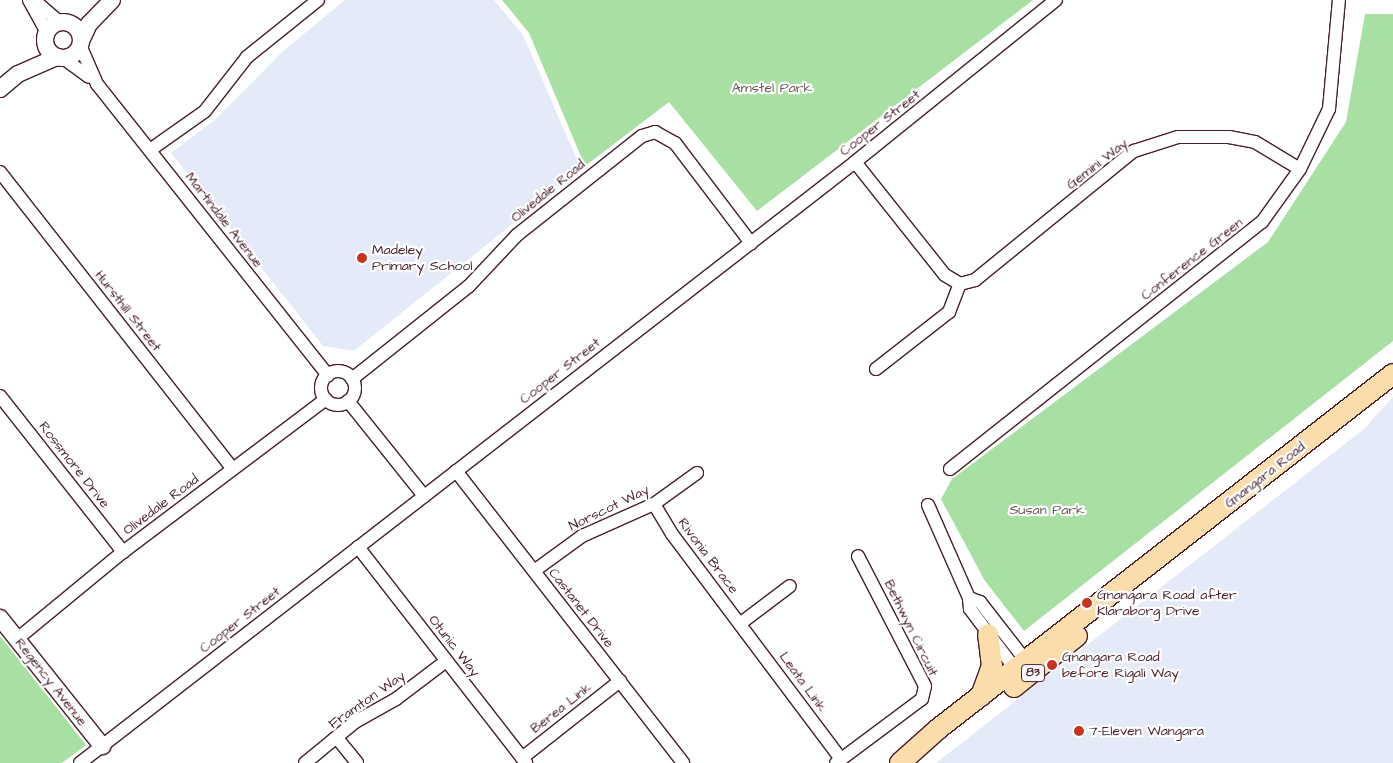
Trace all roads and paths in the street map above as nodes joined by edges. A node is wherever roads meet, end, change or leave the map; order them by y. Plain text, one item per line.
1 (29, 0) edge
2 (34, 0) edge
3 (318, 0) edge
4 (1056, 0) edge
5 (1339, 0) edge
6 (109, 3) edge
7 (54, 29) junction
8 (80, 43) junction
9 (60, 57) junction
10 (18, 74) junction
11 (97, 84) junction
12 (0, 88) edge
13 (150, 150) junction
14 (855, 162) junction
15 (1300, 169) junction
16 (0, 172) edge
17 (751, 243) junction
18 (960, 284) junction
19 (876, 369) dead end
20 (1393, 374) edge
21 (328, 375) junction
22 (352, 379) junction
23 (0, 396) edge
24 (326, 399) junction
25 (348, 401) junction
26 (233, 469) junction
27 (950, 469) dead end
28 (456, 471) junction
29 (697, 473) dead end
30 (424, 496) junction
31 (654, 504) junction
32 (928, 505) dead end
33 (358, 548) junction
34 (124, 552) junction
35 (858, 556) dead end
36 (534, 571) junction
37 (790, 586) dead end
38 (969, 598) junction
39 (0, 618) edge
40 (740, 623) junction
41 (988, 634) junction
42 (17, 639) junction
43 (446, 661) junction
44 (1025, 670) junction
45 (620, 681) junction
46 (981, 696) junction
47 (337, 738) junction
48 (102, 746) junction
49 (907, 757) edge
50 (524, 760) edge
51 (838, 761) edge
52 (80, 763) edge
53 (304, 763) edge
54 (357, 763) edge
55 (683, 763) edge

1 - 7 street
2 - 7 street
3 - 13 street
4 - 14 street, Cooper Street
5 - 15 street, Conference Green
6 - 7 street
6 - 8 street
7 - 8 street
7 - 9 street
7 - 10 street
8 - 9 street
8 - 11 street, Martindale Avenue
9 - 10 street
9 - 11 street, Martindale Avenue
10 - 12 street
11 - 13 street, Martindale Avenue
13 - 21 street, Martindale Avenue
14 - 17 street, Cooper Street
14 - 18 street
15 - 18 street, Gemini Way
15 - 27 street, Conference Green
16 - 26 street, Hursthill Street
17 - 22 street, Olivedale Road
17 - 28 street, Cooper Street
18 - 19 street
20 - 44 main road, Gnangara Road / 83
21 - 22 street
21 - 24 street
22 - 25 street
23 - 34 street, Rossmore Drive
24 - 25 street
24 - 26 street, Olivedale Road
25 - 30 street
26 - 34 street, Olivedale Road
28 - 30 street, Cooper Street
28 - 36 street, Castanet Drive
29 - 31 street, Norscot Way
30 - 33 street, Cooper Street
31 - 36 street, Norscot Way
31 - 40 street, Rivonia Brace
32 - 38 street
33 - 43 street, Otunic Way
33 - 48 street, Cooper Street
34 - 42 street, Olivedale Road
35 - 51 street, Bethwyn Circuit
36 - 45 street, Castanet Drive
37 - 40 street
38 - 41 street
38 - 44 street
39 - 42 street, Regency Avenue
40 - 51 street, Leata Link
41 - 44 street
41 - 46 main road
42 - 48 street, Regency Avenue
43 - 47 street, Framton Way
43 - 50 street, Otunic Way
44 - 46 main road, Gnangara Road / 83
44 - 49 main road, Gnangara Road / 83
45 - 50 street, Berea Link
45 - 55 street, Castanet Drive
46 - 49 main road, Gnangara Road / 83
47 - 53 street, Framton Way
47 - 54 street
48 - 52 street, Cooper Street

